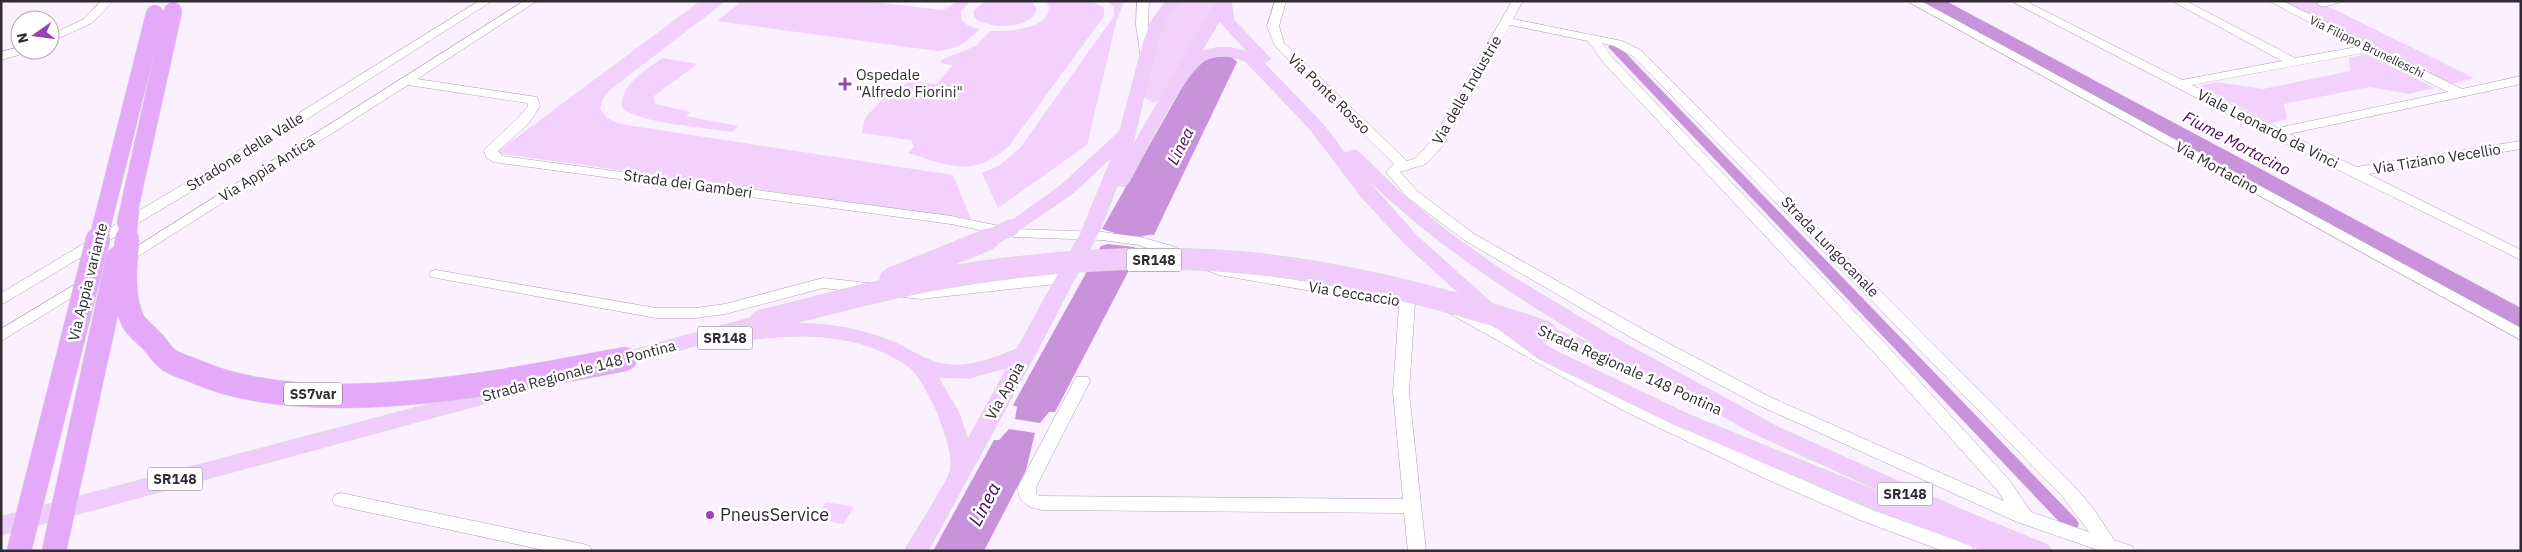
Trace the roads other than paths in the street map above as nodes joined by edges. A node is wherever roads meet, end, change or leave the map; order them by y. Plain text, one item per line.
1 (108, 1) edge
2 (487, 1) edge
3 (517, 1) edge
4 (532, 1) edge
5 (1173, 1) edge
6 (1281, 1) edge
7 (1518, 1) edge
8 (1912, 1) edge
9 (2016, 1) edge
10 (2177, 1) edge
11 (2274, 1) edge
12 (2340, 1) edge
13 (2323, 4) dead end
14 (1224, 6) edge
15 (1142, 7) edge
16 (1162, 16) junction
17 (1506, 22) junction
18 (489, 28) junction
19 (60, 34) edge
20 (1593, 39) junction
21 (1243, 47) junction
22 (2369, 48) junction
23 (1146, 53) junction
24 (2293, 62) junction
25 (1184, 72) junction
26 (2521, 80) edge
27 (405, 81) junction
28 (2180, 84) junction
29 (2460, 93) junction
30 (1135, 100) junction
31 (1167, 104) junction
32 (1128, 133) junction
33 (2275, 133) junction
34 (2521, 145) edge
35 (1399, 168) junction
36 (2353, 172) junction
37 (130, 209) junction
38 (1094, 234) junction
39 (2521, 256) edge
40 (436, 274) dead end
41 (1065, 278) junction
42 (1, 300) edge
43 (1407, 302) junction
44 (760, 321) junction
45 (1546, 332) joint
46 (2521, 335) edge
47 (1, 336) edge
48 (1026, 353) junction
49 (625, 359) junction
50 (918, 364) junction
51 (1082, 381) dead end
52 (348, 433) joint
53 (1772, 433) junction
54 (962, 470) junction
55 (341, 500) dead end
56 (1412, 506) junction
57 (2024, 517) junction
58 (1, 526) edge
59 (2108, 546) junction
60 (19, 551) edge
61 (54, 551) edge
62 (583, 551) edge
63 (916, 551) edge
64 (1417, 551) edge
65 (1965, 551) edge
66 (2010, 551) edge
67 (2040, 551) edge
68 (2125, 551) edge

1 - 19 street
2 - 42 street, Stradone della Valle
3 - 18 street
4 - 18 street, Via Appia Antica
5 - 16 main road, Via Appia
6 - 35 street, Via Ponte Rosso
7 - 17 street, Via delle Industrie
8 - 46 street, Via Mortacino
9 - 28 street, Viale Leonardo da Vinci
10 - 24 street
11 - 22 street, Via Filippo Brunelleschi
12 - 13 street
14 - 21 main road
14 - 25 main road, Via Appia
15 - 16 street
15 - 23 street
16 - 23 main road, Via Appia
17 - 20 street, Strada Lungocanale
17 - 35 street, Via delle Industrie
18 - 27 street, Via Appia Antica
20 - 57 street
20 - 59 street, Strada Lungocanale
21 - 25 main road
21 - 53 main road
21 - 66 main road
22 - 24 street
22 - 29 street, Via Filippo Brunelleschi
23 - 30 main road, Via Appia
24 - 28 street
25 - 31 main road, Via Appia
26 - 29 street
27 - 38 street, Strada dei Gamberi
27 - 47 street, Via Appia Antica
28 - 33 street, Viale Leonardo da Vinci
29 - 33 street
30 - 31 main road
30 - 32 main road, Via Appia
31 - 38 main road, Via Appia
32 - 38 main road, Via Appia
32 - 44 main road, SR148, bridge
33 - 36 street, Viale Leonardo da Vinci
34 - 36 street, Via Tiziano Vecellio
35 - 57 street, Via Ponte Rosso
36 - 39 street, Viale Leonardo da Vinci
37 - 49 highway, SS7var, bridge
37 - 60 highway, Via Appia variante / SS7var, bridge
37 - 61 highway, Via Appia variante / SS7var, bridge
38 - 41 main road, Via Appia
38 - 43 street, Via Ceccaccio
40 - 41 street
41 - 48 main road, Via Appia
43 - 56 street, Via Ceccaccio
43 - 65 street
44 - 45 main road, Strada Regionale 148 Pontina / SR148, bridge
44 - 49 main road, Strada Regionale 148 Pontina / SR148
45 - 53 main road, Strada Regionale 148 Pontina / SR148
48 - 50 main road, SR148
48 - 54 main road, Via Appia
49 - 50 main road, SR148
49 - 52 main road, Strada Regionale 148 Pontina / SR148, bridge
50 - 54 main road, SR148
51 - 56 street
52 - 58 main road, Strada Regionale 148 Pontina / SR148
53 - 67 main road, Strada Regionale 148 Pontina / SR148
54 - 63 main road, Via Appia
55 - 62 street
56 - 64 street, Via Ceccaccio
57 - 59 street, Via Ponte Rosso
59 - 68 street, Via Ponte Rosso

